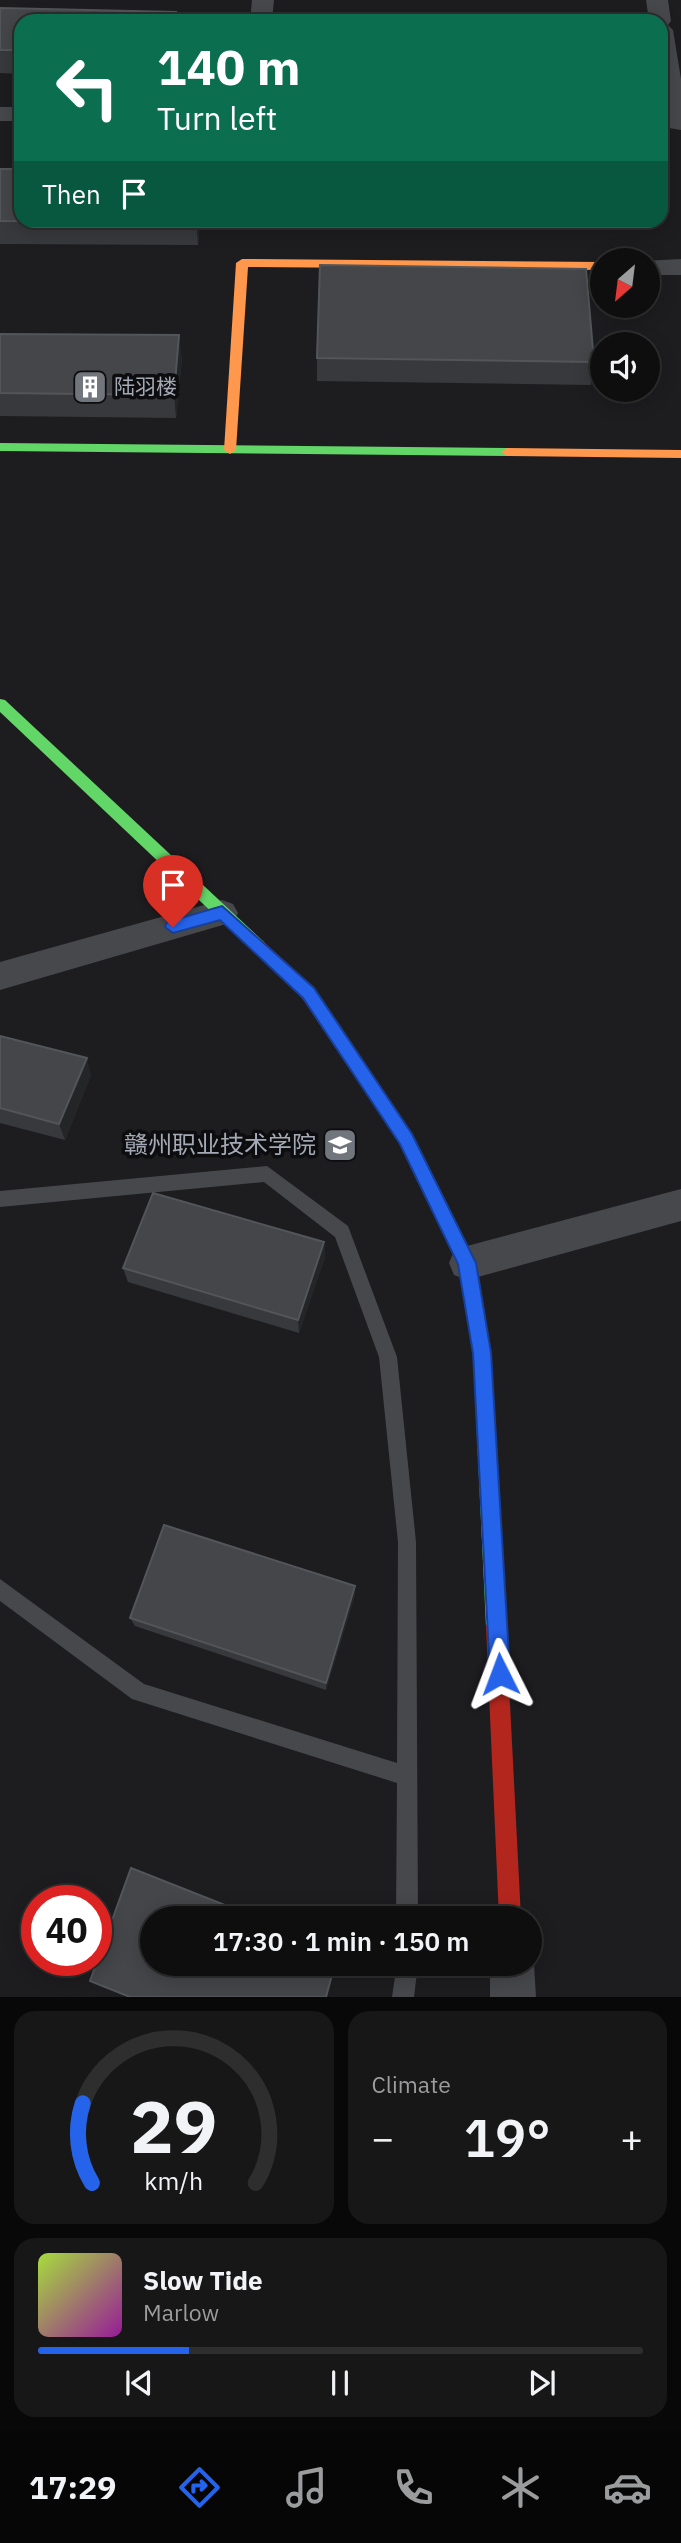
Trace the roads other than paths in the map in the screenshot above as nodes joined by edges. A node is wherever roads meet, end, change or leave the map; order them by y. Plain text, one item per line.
1 (668, 67) edge
2 (681, 123) edge
3 (590, 266) edge
4 (660, 267) edge
5 (681, 267) edge
6 (0, 447) edge
7 (230, 450) junction
8 (681, 454) edge
9 (0, 704) edge
10 (222, 913) junction
11 (0, 975) edge
12 (0, 1199) edge
13 (681, 1205) edge
14 (467, 1263) junction
15 (0, 1589) edge
16 (407, 1776) junction
17 (407, 1906) edge
18 (509, 1906) edge
19 (406, 1976) edge
20 (512, 1976) edge
21 (403, 1997) edge
22 (513, 1997) edge

1 - 2 street
3 - 7 street
4 - 5 street
6 - 7 street
7 - 8 street
9 - 10 street
10 - 11 street
10 - 14 street
12 - 16 lane
13 - 14 street
14 - 18 street
15 - 16 lane
16 - 17 lane
19 - 21 lane
20 - 22 street

